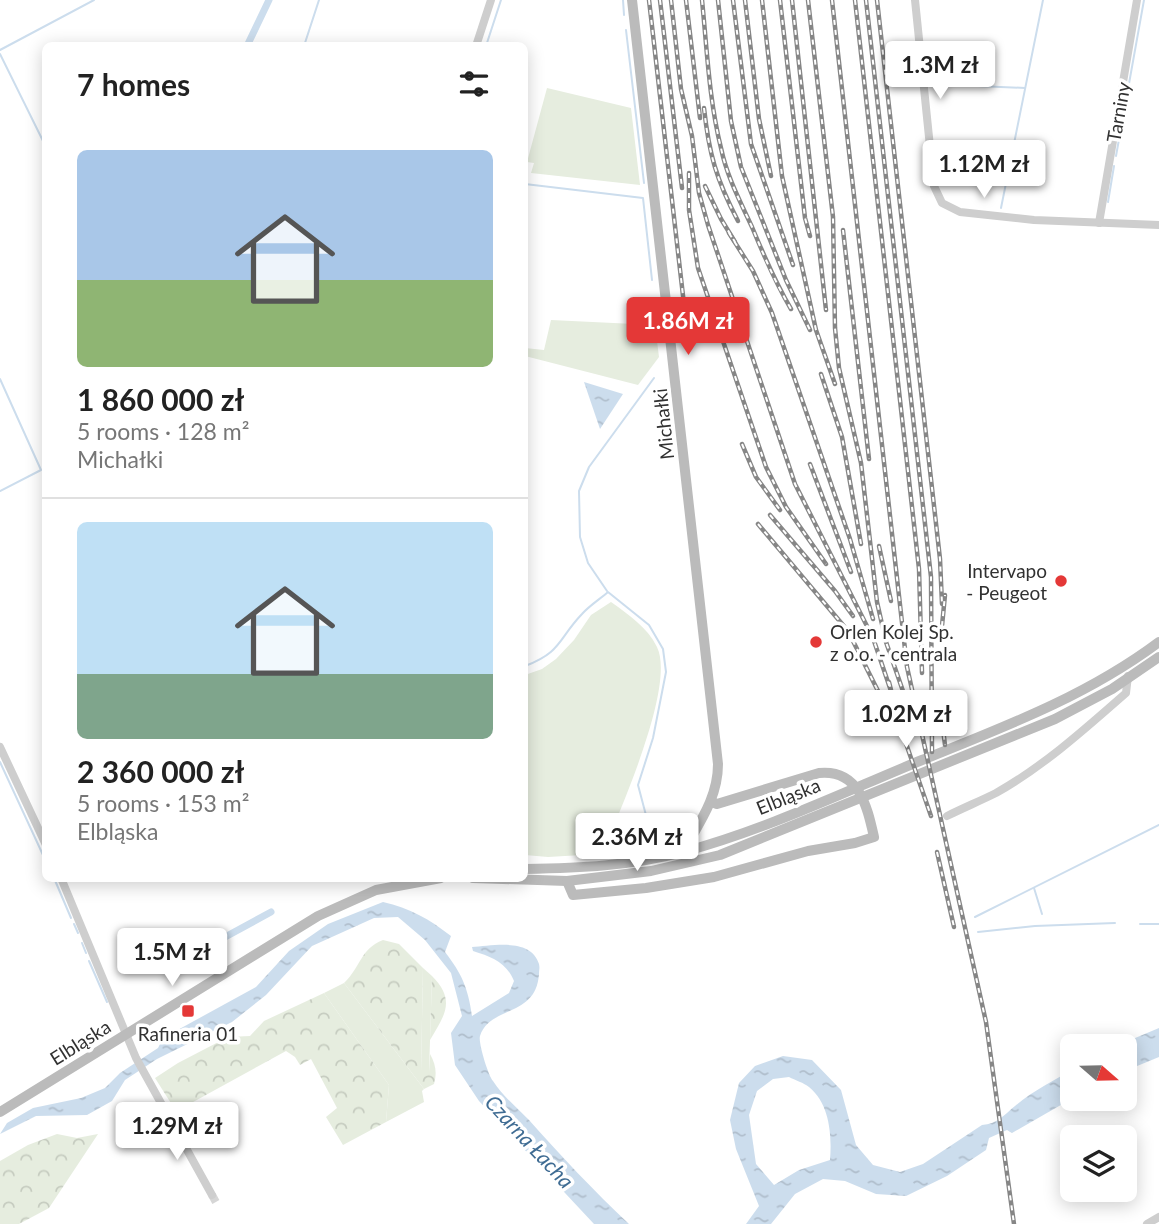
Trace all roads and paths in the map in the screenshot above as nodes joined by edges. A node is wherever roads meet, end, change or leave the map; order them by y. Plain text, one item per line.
1 (491, 0) edge
2 (632, 0) edge
3 (915, 0) edge
4 (1137, 0) edge
5 (477, 42) edge
6 (1098, 223) junction
7 (1159, 225) edge
8 (1159, 642) edge
9 (1159, 657) edge
10 (1125, 667) junction
11 (1128, 679) junction
12 (0, 747) edge
13 (837, 801) junction
14 (712, 802) junction
15 (947, 816) dead end
16 (696, 828) junction
17 (42, 836) edge
18 (709, 844) junction
19 (683, 852) junction
20 (700, 860) junction
21 (528, 869) edge
22 (703, 879) junction
23 (528, 880) edge
24 (567, 881) junction
25 (63, 882) edge
26 (419, 882) edge
27 (126, 1034) junction
28 (0, 1112) edge
29 (212, 1195) tunnel mouth
30 (1159, 1217) edge
31 (1147, 1224) edge

1 - 5 street
2 - 14 main road, Michałki
3 - 6 street
4 - 6 street, Tarniny
6 - 7 street
8 - 10 main road, Elbląska
9 - 11 main road, Elbląska
10 - 11 street
10 - 13 main road, Elbląska
11 - 13 main road, Elbląska
11 - 15 street, Elbląska
12 - 17 street
13 - 18 main road, Elbląska
13 - 20 main road, Elbląska
14 - 16 main road
14 - 22 main road
16 - 18 main road
16 - 19 main road
18 - 19 main road, Elbląska
19 - 21 main road, Elbląska
20 - 22 main road
20 - 24 main road, Elbląska
22 - 24 main road
23 - 24 main road, Elbląska
25 - 27 street
26 - 27 main road, Elbląska
27 - 28 main road, Elbląska
27 - 29 street
30 - 31 street

